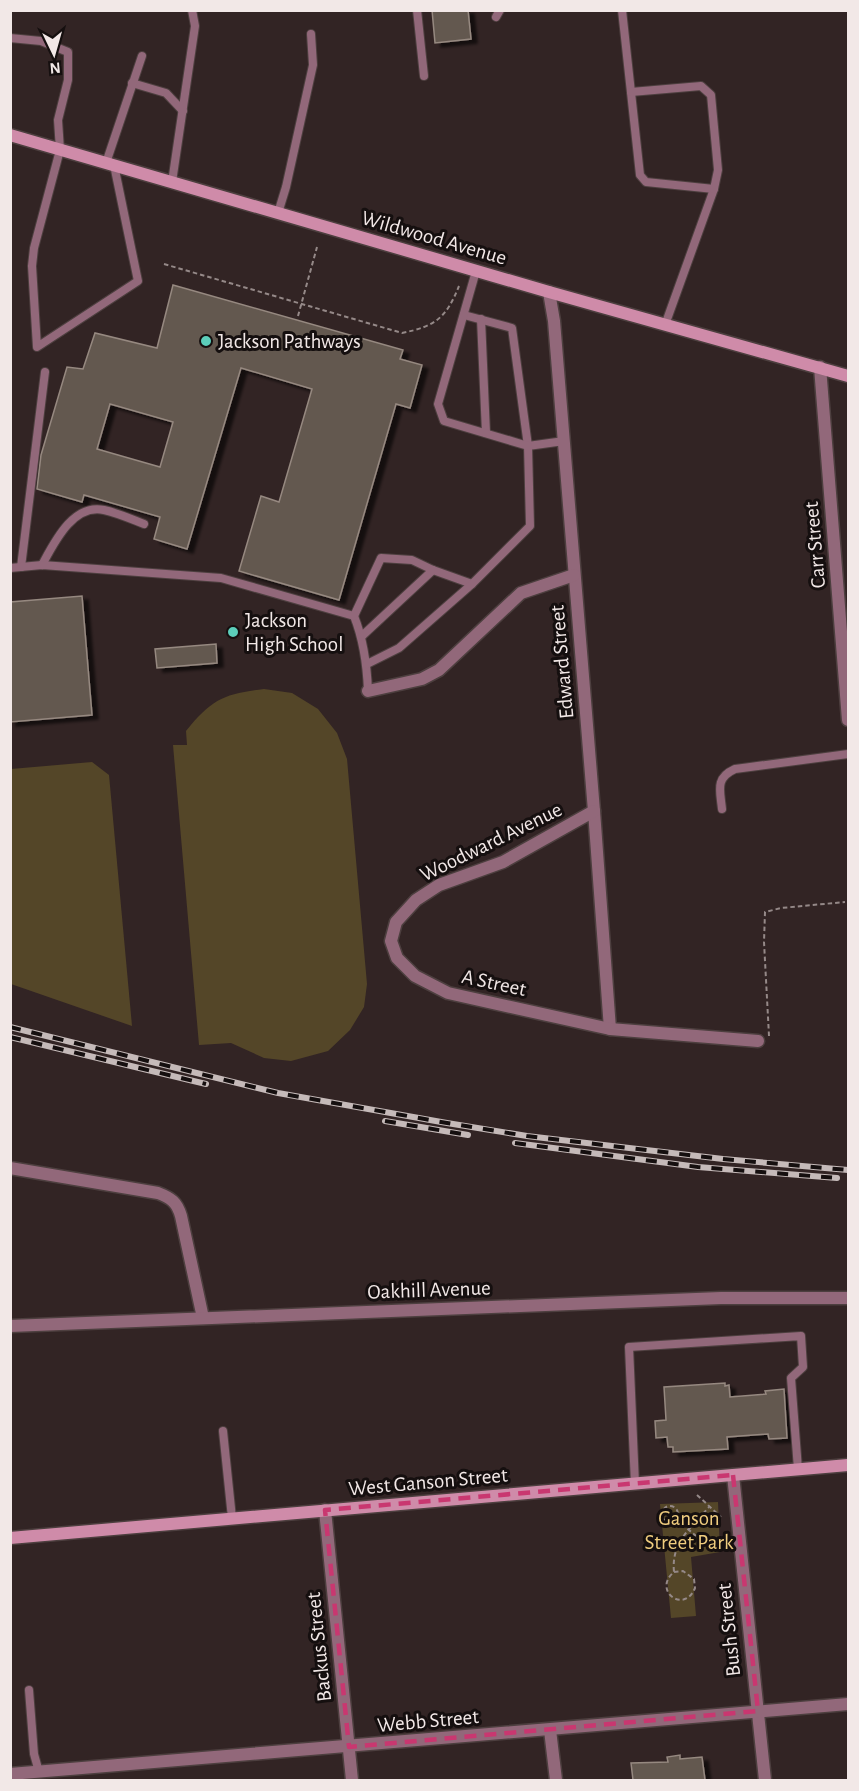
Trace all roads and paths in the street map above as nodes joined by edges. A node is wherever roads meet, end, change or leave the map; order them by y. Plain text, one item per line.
1 (192, 10) edge
2 (417, 10) edge
3 (622, 10) edge
4 (311, 34) dead end
5 (10, 38) edge
6 (142, 56) dead end
7 (424, 76) dead end
8 (132, 83) junction
9 (631, 92) junction
10 (183, 111) junction
11 (10, 135) edge
12 (60, 150) junction
13 (110, 164) junction
14 (172, 182) junction
15 (714, 189) junction
16 (278, 213) junction
17 (317, 247) dead end
18 (164, 264) dead end
19 (476, 271) junction
20 (459, 286) dead end
21 (549, 292) junction
22 (302, 304) junction
23 (464, 315) junction
24 (298, 316) dead end
25 (481, 319) junction
26 (665, 324) junction
27 (820, 367) junction
28 (45, 372) dead end
29 (849, 376) edge
30 (486, 433) junction
31 (564, 441) junction
32 (528, 446) junction
33 (144, 524) dead end
34 (42, 565) junction
35 (21, 567) junction
36 (10, 568) edge
37 (433, 570) junction
38 (574, 575) junction
39 (472, 584) junction
40 (354, 616) junction
41 (362, 636) junction
42 (367, 664) junction
43 (368, 691) joint
44 (849, 720) edge
45 (849, 754) edge
46 (722, 809) dead end
47 (594, 812) junction
48 (845, 902) dead end
49 (392, 941) joint
50 (610, 1029) junction
51 (758, 1041) joint
52 (10, 1168) edge
53 (849, 1298) edge
54 (203, 1318) junction
55 (10, 1326) edge
56 (223, 1431) dead end
57 (849, 1465) edge
58 (798, 1469) junction
59 (733, 1475) junction
60 (635, 1484) junction
61 (697, 1495) dead end
62 (709, 1507) junction
63 (325, 1510) junction
64 (721, 1517) dead end
65 (232, 1518) junction
66 (676, 1519) junction
67 (689, 1530) junction
68 (696, 1536) dead end
69 (10, 1538) edge
70 (674, 1572) junction
71 (28, 1690) dead end
72 (849, 1704) edge
73 (758, 1711) junction
74 (550, 1730) junction
75 (349, 1747) junction
76 (39, 1772) junction
77 (10, 1774) edge
78 (352, 1780) edge
79 (556, 1780) edge
80 (765, 1780) edge

1 - 10 lane
2 - 7 lane
3 - 9 lane
4 - 16 lane
5 - 12 lane
6 - 8 lane
8 - 10 lane
8 - 13 lane
9 - 15 lane
9 - 15 lane
10 - 14 lane
11 - 12 street, Wildwood Avenue
12 - 13 street, Wildwood Avenue
12 - 13 lane
13 - 14 street, Wildwood Avenue
14 - 16 street, Wildwood Avenue
15 - 26 lane
16 - 19 street, Wildwood Avenue
17 - 22 path
18 - 22 path
19 - 21 street, Wildwood Avenue
19 - 23 lane
20 - 22 path
21 - 26 street, Wildwood Avenue
21 - 31 street, Edward Street
22 - 24 path
23 - 25 lane
23 - 30 lane
25 - 30 lane
25 - 32 lane
26 - 27 street, Wildwood Avenue
27 - 29 street, Wildwood Avenue
27 - 44 street, Carr Street
28 - 35 lane
30 - 32 lane
31 - 32 lane
31 - 38 street, Edward Street
32 - 39 lane
33 - 34 lane
34 - 35 lane
34 - 40 lane
35 - 36 lane
37 - 39 lane
37 - 40 lane
37 - 41 lane
38 - 43 street
38 - 47 street, Edward Street
39 - 42 lane
40 - 41 lane
41 - 42 lane
42 - 43 lane
45 - 46 lane
47 - 49 street, Woodward Avenue
47 - 50 street, Edward Street
48 - 51 path
49 - 50 street, A Street
50 - 51 street, A Street
52 - 54 street
53 - 54 street, Oakhill Avenue
54 - 55 street, Oakhill Avenue
56 - 65 lane
57 - 58 street, West Ganson Street
58 - 59 street, West Ganson Street
58 - 60 lane
59 - 60 street, West Ganson Street
59 - 73 street, Bush Street
60 - 63 street, West Ganson Street
61 - 62 path
62 - 64 path
62 - 67 path
63 - 65 street, West Ganson Street
63 - 75 street, Backus Street
65 - 69 street, West Ganson Street
66 - 66 path
66 - 67 path
67 - 68 path
67 - 70 path
70 - 70 path
71 - 76 lane
72 - 73 street, Webb Street
73 - 74 street, Webb Street
73 - 80 street, Bush Street
74 - 75 street, Webb Street
74 - 79 street
75 - 76 street, Webb Street
75 - 78 street, Backus Street
76 - 77 street, Webb Street

